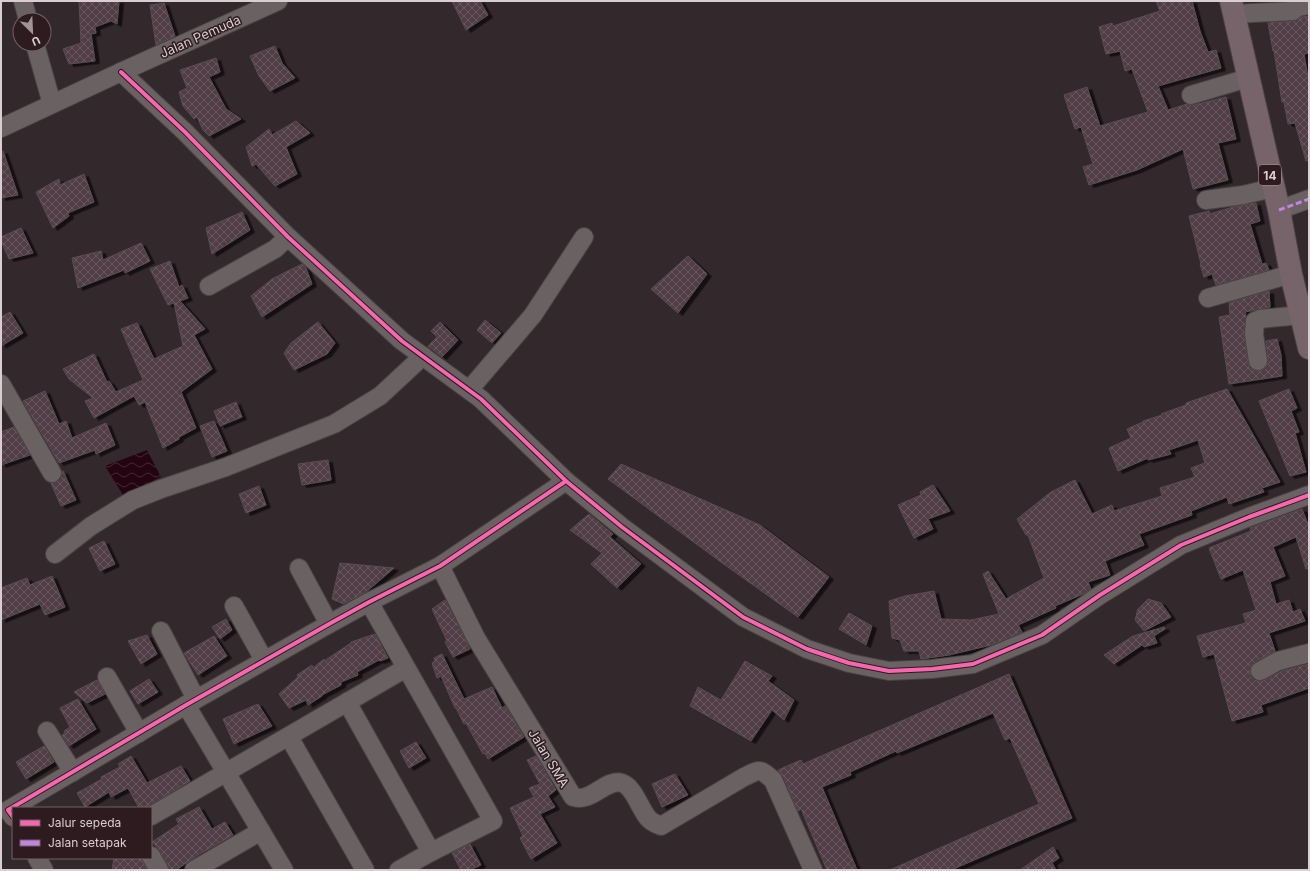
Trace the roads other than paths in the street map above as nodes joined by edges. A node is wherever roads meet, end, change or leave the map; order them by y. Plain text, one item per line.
1 (23, 1) edge
2 (278, 1) edge
3 (1309, 5) edge
4 (1233, 8) edge
5 (26, 12) edge
6 (37, 52) edge
7 (121, 72) junction
8 (1248, 78) junction
9 (1191, 94) dead end
10 (52, 104) junction
11 (1, 128) edge
12 (1274, 188) junction
13 (1309, 199) edge
14 (1206, 200) dead end
15 (1279, 210) junction
16 (288, 237) junction
17 (584, 237) dead end
18 (1291, 274) junction
19 (209, 286) dead end
20 (1208, 298) dead end
21 (1302, 315) junction
22 (1309, 348) edge
23 (423, 356) junction
24 (1258, 361) dead end
25 (1, 384) edge
26 (469, 390) junction
27 (52, 473) dead end
28 (566, 481) junction
29 (1309, 495) edge
30 (55, 554) dead end
31 (440, 566) junction
32 (299, 568) dead end
33 (369, 602) junction
34 (234, 606) dead end
35 (329, 624) junction
36 (161, 632) dead end
37 (1309, 653) edge
38 (264, 660) junction
39 (406, 668) junction
40 (1260, 671) dead end
41 (107, 677) dead end
42 (191, 702) junction
43 (347, 702) junction
44 (47, 731) dead end
45 (139, 733) junction
46 (289, 737) junction
47 (73, 772) junction
48 (227, 772) junction
49 (13, 807) edge
50 (12, 808) edge
51 (152, 815) edge
52 (12, 816) edge
53 (261, 831) junction
54 (431, 852) junction
55 (152, 858) edge
56 (38, 859) edge
57 (44, 870) edge
58 (159, 870) edge
59 (194, 870) edge
60 (284, 870) edge
61 (365, 870) edge
62 (399, 870) edge
63 (813, 870) edge

1 - 5 street
2 - 7 street, Jalan Pemuda
3 - 4 street
4 - 8 highway, 14
6 - 10 street
7 - 10 street, Jalan Pemuda
7 - 16 street
8 - 9 street
8 - 12 highway, 14
10 - 11 street, Jalan Pemuda
12 - 14 street
12 - 15 highway, 14
13 - 15 street
15 - 18 highway, 14
16 - 19 street
16 - 23 street
17 - 26 street
18 - 20 street
18 - 21 highway, 14
21 - 22 highway, 14
21 - 24 street
23 - 26 street
23 - 30 street
25 - 27 street
26 - 28 street
28 - 29 street
28 - 31 street
31 - 33 street
31 - 63 street, Jalan SMA
32 - 35 street
33 - 35 street
33 - 39 street
34 - 38 street
35 - 38 street
36 - 42 street
37 - 40 street
38 - 42 street
39 - 43 street
39 - 54 street
41 - 45 street
42 - 45 street
42 - 48 street
43 - 46 street
43 - 54 street
44 - 47 street
45 - 47 street
46 - 48 street
46 - 61 street
47 - 49 street
48 - 51 street
48 - 53 street
50 - 52 street
53 - 59 street
53 - 60 street
54 - 62 street
55 - 58 street
56 - 57 street

